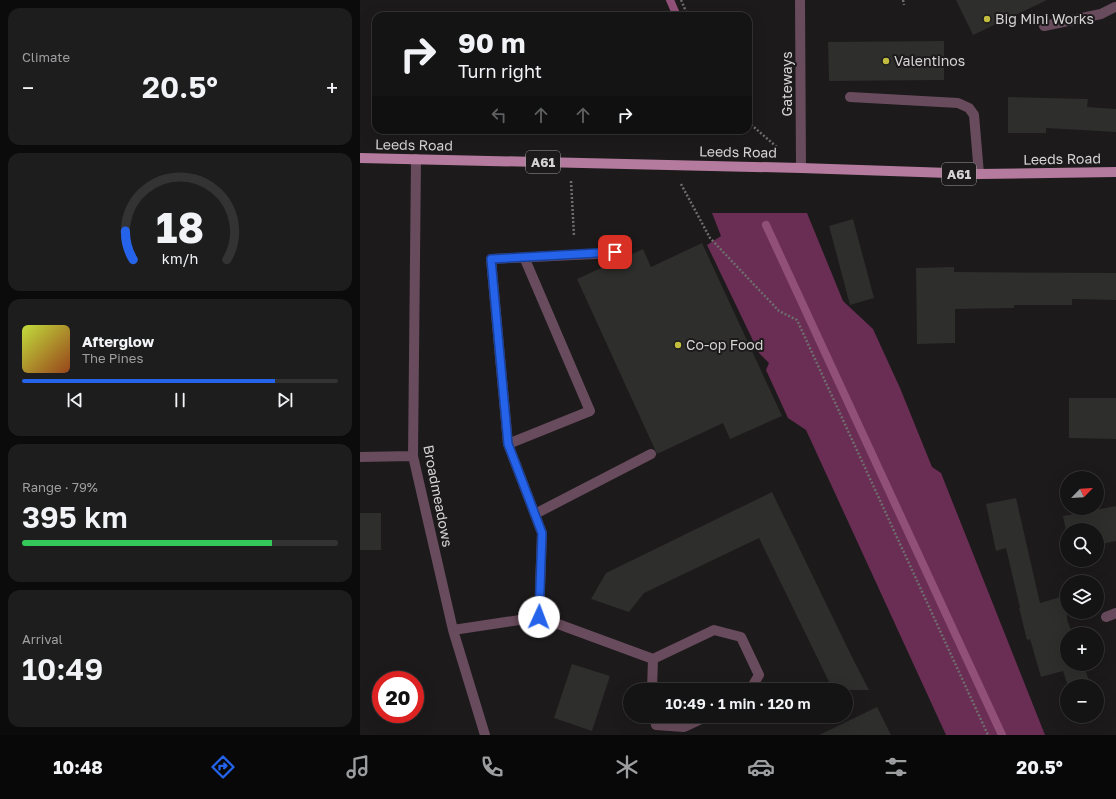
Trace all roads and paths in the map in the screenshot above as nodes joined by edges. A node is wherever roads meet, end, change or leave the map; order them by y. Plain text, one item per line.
1 (681, 0) edge
2 (800, 0) edge
3 (903, 0) edge
4 (904, 5) dead end
5 (1113, 5) edge
6 (686, 12) edge
7 (1044, 26) dead end
8 (850, 97) dead end
9 (752, 125) edge
10 (360, 158) edge
11 (416, 159) junction
12 (570, 163) junction
13 (671, 165) junction
14 (801, 168) junction
15 (1116, 172) edge
16 (978, 174) junction
17 (615, 252) dead end
18 (575, 255) junction
19 (524, 257) junction
20 (508, 444) junction
21 (651, 454) dead end
22 (413, 456) junction
23 (360, 457) edge
24 (534, 514) junction
25 (1116, 613) edge
26 (539, 617) junction
27 (1106, 617) dead end
28 (452, 630) junction
29 (653, 659) junction
30 (652, 683) edge
31 (754, 683) edge
32 (656, 723) edge
33 (693, 723) edge
34 (485, 735) edge
35 (988, 735) edge

1 - 6 path
2 - 14 street, Gateways
3 - 4 path
5 - 7 street
8 - 16 street
9 - 14 path
10 - 11 main road, Leeds Road / A61
11 - 12 main road, Leeds Road / A61
11 - 22 street, Broadmeadows
12 - 13 main road, Leeds Road / A61
12 - 18 path
13 - 14 main road, Leeds Road / A61
13 - 35 path
14 - 16 main road, Leeds Road / A61
15 - 16 main road, Leeds Road / A61
17 - 18 street
18 - 19 street
19 - 20 street
19 - 20 street
20 - 24 street
21 - 24 street
22 - 23 street
22 - 28 street, Broadmeadows
24 - 26 street
25 - 27 street
26 - 28 street
26 - 29 street
28 - 34 street, Broadmeadows
29 - 30 street
29 - 31 street
32 - 33 street

